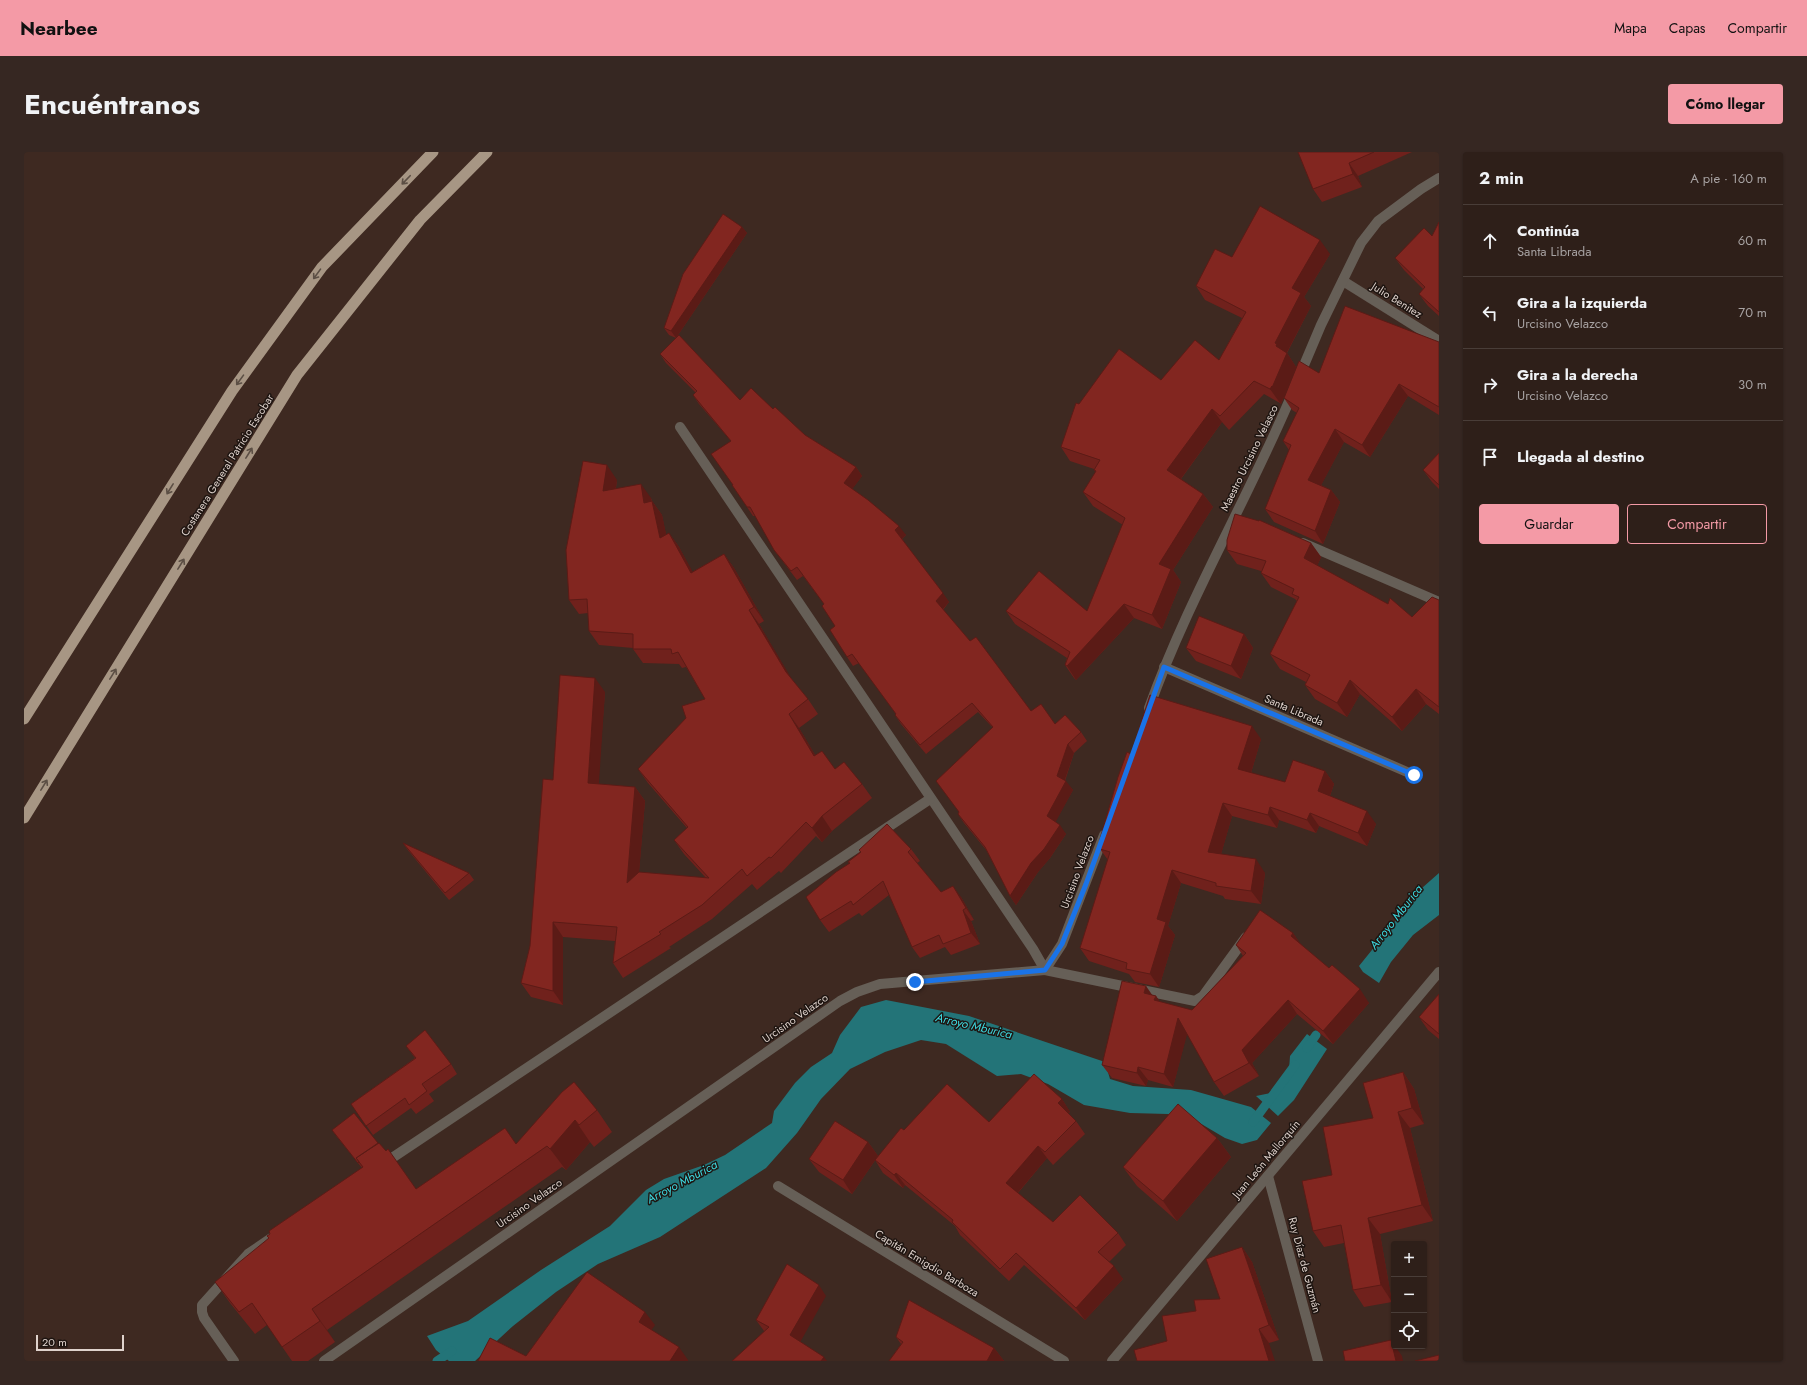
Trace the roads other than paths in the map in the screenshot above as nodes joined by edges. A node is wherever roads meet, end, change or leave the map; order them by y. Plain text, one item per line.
1 (433, 152) edge
2 (487, 152) edge
3 (1439, 178) edge
4 (1343, 281) junction
5 (1439, 341) edge
6 (680, 428) dead end
7 (1294, 538) edge
8 (1439, 602) edge
9 (1164, 667) junction
10 (1146, 718) edge
11 (24, 719) edge
12 (1414, 775) dead end
13 (930, 799) junction
14 (24, 818) edge
15 (1107, 826) edge
16 (1252, 929) edge
17 (1045, 970) junction
18 (1439, 972) edge
19 (374, 1170) edge
20 (1268, 1176) junction
21 (778, 1186) dead end
22 (281, 1231) edge
23 (234, 1361) edge
24 (324, 1361) edge
25 (1064, 1361) edge
26 (1112, 1361) edge
27 (1318, 1361) edge

1 -> 11 highway
14 -> 2 highway, Costanera General Patricio Escobar
3 - 4 street, Maestro Urcisino Velasco
4 - 5 street, Julio Benitez
4 - 9 street, Maestro Urcisino Velasco
6 - 13 street
7 - 8 street
9 - 10 street
9 - 12 street, Santa Librada
13 - 17 street
13 - 19 street
15 - 17 street, Urcisino Velazco
16 - 17 street
17 - 24 street, Urcisino Velazco
18 - 20 street, Juan León Mallorquín
20 - 26 street, Juan León Mallorquín
20 - 27 street, Ruy Díaz de Guzmán
21 - 25 street, Capitán Emigdio Barboza
22 - 23 street

